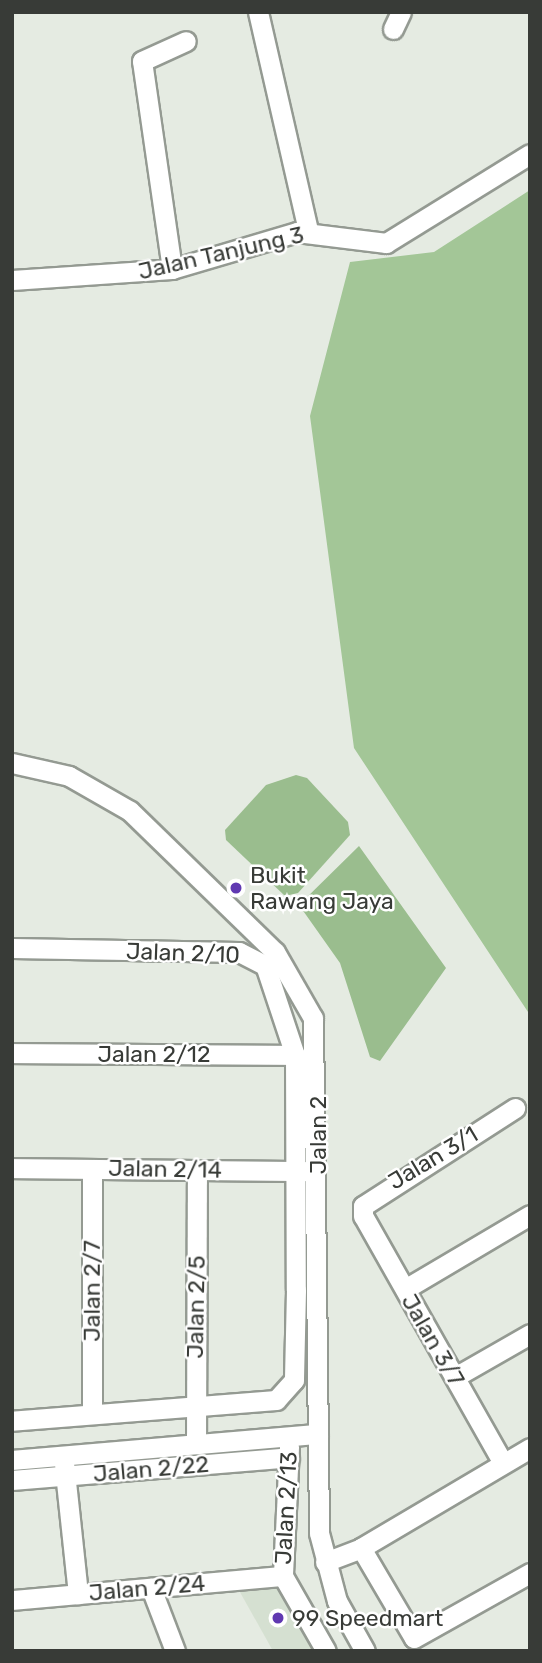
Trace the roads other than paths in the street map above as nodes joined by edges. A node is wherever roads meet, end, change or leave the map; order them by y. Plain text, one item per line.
1 (258, 12) edge
2 (186, 41) dead end
3 (530, 154) edge
4 (308, 231) junction
5 (172, 269) junction
6 (12, 281) edge
7 (12, 763) edge
8 (12, 948) edge
9 (12, 1053) edge
10 (295, 1055) junction
11 (515, 1108) dead end
12 (12, 1168) edge
13 (92, 1168) junction
14 (197, 1170) junction
15 (295, 1170) junction
16 (318, 1171) junction
17 (530, 1215) edge
18 (363, 1216) joint
19 (405, 1289) junction
20 (530, 1334) edge
21 (455, 1377) junction
22 (195, 1406) junction
23 (92, 1414) junction
24 (12, 1421) edge
25 (318, 1434) junction
26 (289, 1437) junction
27 (196, 1444) junction
28 (530, 1448) edge
29 (63, 1456) junction
30 (289, 1457) junction
31 (12, 1460) edge
32 (503, 1463) junction
33 (65, 1476) junction
34 (12, 1480) edge
35 (361, 1548) junction
36 (325, 1562) junction
37 (530, 1573) edge
38 (282, 1576) junction
39 (151, 1588) junction
40 (78, 1594) junction
41 (12, 1600) edge
42 (175, 1651) edge
43 (326, 1651) edge
44 (365, 1651) edge

1 - 4 street
2 - 5 street
3 - 4 street, Jalan Tanjung 3
4 - 5 street, Jalan Tanjung 3
5 - 6 street, Jalan Tanjung 3
7 - 16 street, Jalan 2
8 - 10 street, Jalan 2/10
9 - 10 street, Jalan 2/12
10 - 15 street, Jalan 2/10
11 - 18 street, Jalan 3/1
12 - 13 street, Jalan 2/14
13 - 14 street, Jalan 2/14
13 - 23 street, Jalan 2/7
14 - 15 street, Jalan 2/14
14 - 22 street, Jalan 2/5
15 - 16 street, Jalan 2/14
15 - 22 street, Jalan 2/10
16 - 25 street, Jalan 2
17 - 19 street
18 - 19 street, Jalan 3/7
19 - 21 street, Jalan 3/7
20 - 21 street
21 - 32 street, Jalan 3/7
22 - 23 street, Jalan 2/10
22 - 27 street, Jalan 2/5
23 - 24 street, Jalan 2/10
25 - 26 street
25 - 36 street, Jalan 2
26 - 27 street
26 - 30 street, Jalan 2/13
27 - 29 street
28 - 32 street
29 - 31 street
29 - 33 street
30 - 33 street, Jalan 2/22
30 - 38 street, Jalan 2/13
32 - 35 street
33 - 34 street, Jalan 2/22
33 - 40 street
35 - 36 street
35 - 37 street
36 - 44 street, Jalan 2
38 - 39 street, Jalan 2/24
38 - 43 street, Jalan 2/13
39 - 40 street, Jalan 2/24
39 - 42 street
40 - 41 street, Jalan 2/24

